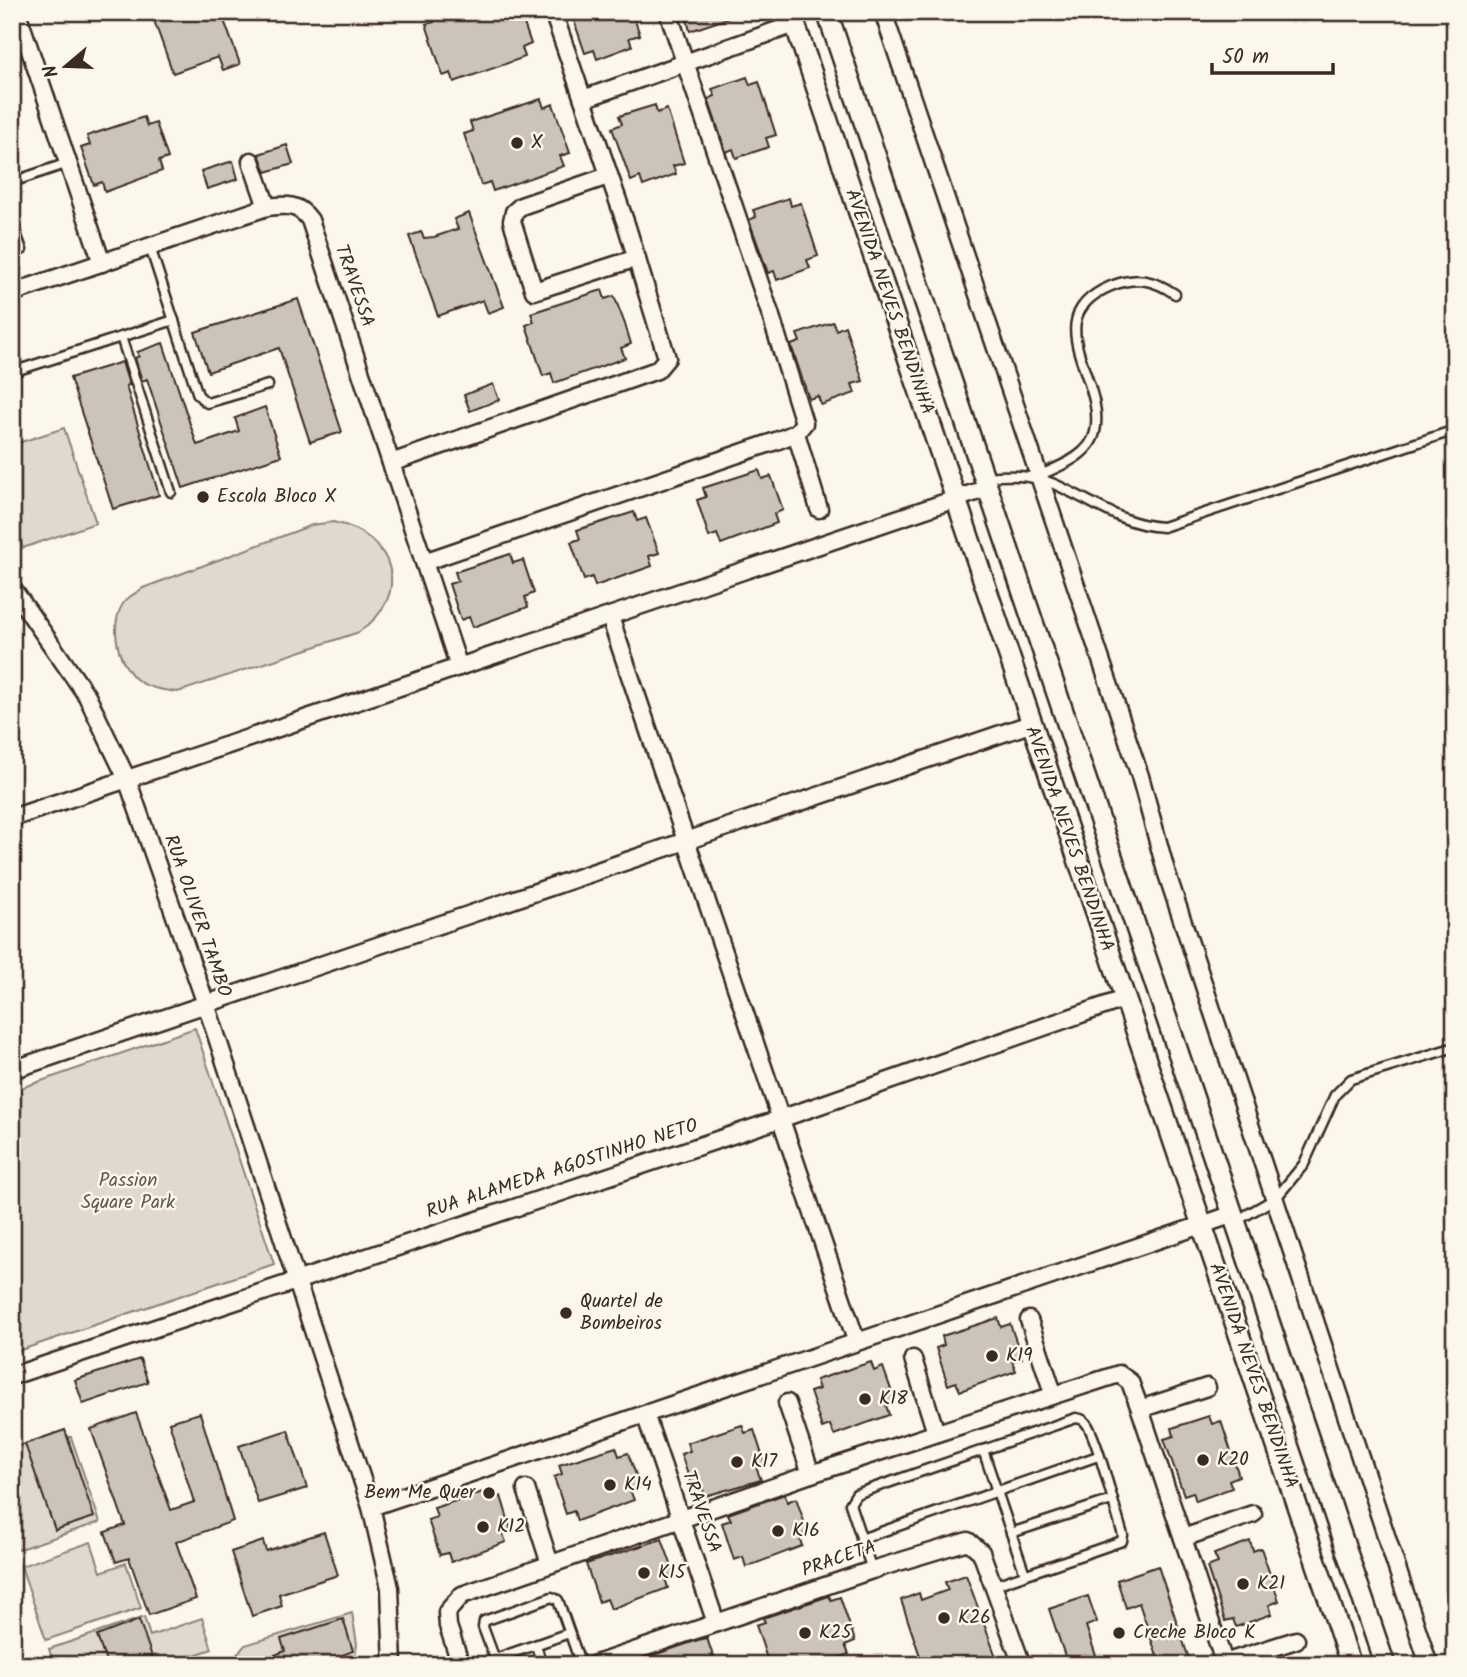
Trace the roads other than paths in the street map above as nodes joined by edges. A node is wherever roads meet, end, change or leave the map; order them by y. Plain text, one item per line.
1 (17, 12) edge
2 (553, 12) edge
3 (668, 12) edge
4 (827, 12) edge
5 (883, 12) edge
6 (793, 18) edge
7 (685, 62) junction
8 (583, 99) junction
9 (251, 161) dead end
10 (68, 163) junction
11 (608, 176) junction
12 (12, 182) edge
13 (267, 206) junction
14 (12, 222) edge
15 (150, 247) junction
16 (22, 250) dead end
17 (637, 258) junction
18 (103, 263) junction
19 (12, 293) edge
20 (1175, 293) dead end
21 (174, 320) junction
22 (121, 337) junction
23 (12, 372) edge
24 (268, 385) dead end
25 (1455, 430) edge
26 (796, 433) junction
27 (391, 463) junction
28 (1039, 478) junction
29 (986, 482) junction
30 (171, 492) dead end
31 (955, 499) junction
32 (819, 509) dead end
33 (424, 562) junction
34 (12, 588) edge
35 (610, 617) junction
36 (459, 667) junction
37 (1030, 724) junction
38 (127, 779) junction
39 (12, 818) edge
40 (687, 841) junction
41 (1124, 999) junction
42 (206, 1004) junction
43 (1455, 1047) edge
44 (12, 1070) edge
45 (780, 1119) junction
46 (1276, 1198) junction
47 (1235, 1217) junction
48 (1202, 1225) junction
49 (295, 1280) junction
50 (1029, 1320) dead end
51 (856, 1340) junction
52 (913, 1359) dead end
53 (12, 1376) edge
54 (1207, 1387) dead end
55 (1053, 1394) junction
56 (787, 1404) dead end
57 (1140, 1409) junction
58 (645, 1414) junction
59 (936, 1433) junction
60 (983, 1450) junction
61 (1098, 1457) junction
62 (811, 1474) junction
63 (526, 1489) dead end
64 (998, 1492) junction
65 (1112, 1500) junction
66 (371, 1507) junction
67 (1253, 1514) dead end
68 (681, 1518) junction
69 (1011, 1533) junction
70 (1183, 1538) junction
71 (861, 1539) junction
72 (550, 1564) junction
73 (872, 1570) junction
74 (1025, 1574) junction
75 (995, 1585) junction
76 (716, 1623) junction
77 (569, 1633) junction
78 (1296, 1640) dead end
79 (536, 1645) junction
80 (496, 1662) edge
81 (1224, 1664) edge
82 (393, 1665) edge
83 (461, 1665) edge
84 (542, 1665) edge
85 (581, 1665) edge
86 (593, 1665) edge
87 (1022, 1665) edge
88 (1351, 1665) edge
89 (1385, 1665) edge
90 (1429, 1665) edge

1 - 10 street
2 - 8 street
3 - 7 street
4 - 29 street, AVENIDA NEVES BENDINHA
5 - 28 street
6 - 7 street
6 - 31 street, AVENIDA NEVES BENDINHA
7 - 8 street
7 - 26 street
8 - 11 street
9 - 13 street
10 - 12 lane
10 - 18 street
11 - 17 street
11 - 17 street
13 - 15 street, TRAVESSA
13 - 27 street, TRAVESSA
14 - 16 lane
15 - 18 street, TRAVESSA
15 - 21 lane
17 - 27 street
18 - 19 street, TRAVESSA
20 - 28 lane
21 - 22 lane
21 - 24 lane
22 - 23 lane
22 - 30 lane
25 - 28 lane
26 - 32 street
26 - 33 street
27 - 33 street, TRAVESSA
28 - 29 lane
28 - 46 street
29 - 31 street
29 - 47 street, AVENIDA NEVES BENDINHA
31 - 35 street
31 - 37 street, AVENIDA NEVES BENDINHA
33 - 36 street, TRAVESSA
34 - 38 street, RUA OLIVER TAMBO
35 - 36 street
35 - 40 street
36 - 38 street
37 - 40 street
37 - 41 street, AVENIDA NEVES BENDINHA
38 - 39 street
38 - 42 street, RUA OLIVER TAMBO
40 - 42 street
40 - 45 street
41 - 45 street, RUA ALAMEDA AGOSTINHO NETO
41 - 48 street, AVENIDA NEVES BENDINHA
42 - 44 street
42 - 49 street, RUA OLIVER TAMBO
43 - 46 lane
45 - 49 street, RUA ALAMEDA AGOSTINHO NETO
45 - 51 street
46 - 47 lane
46 - 90 street
47 - 48 street
47 - 89 street, AVENIDA NEVES BENDINHA
48 - 51 street
48 - 88 street, AVENIDA NEVES BENDINHA
49 - 53 street, RUA ALAMEDA AGOSTINHO NETO
49 - 66 street, RUA OLIVER TAMBO
50 - 55 street
51 - 58 street
52 - 59 street
54 - 57 street
55 - 57 street
55 - 59 street
56 - 62 street
57 - 70 street
58 - 66 street
58 - 68 street, TRAVESSA
59 - 62 street
60 - 61 lane
60 - 64 lane
60 - 71 lane
61 - 64 lane
61 - 65 lane
62 - 68 street
63 - 72 street
64 - 69 lane
64 - 71 lane
65 - 69 lane
65 - 74 lane
66 - 82 street, RUA OLIVER TAMBO
67 - 70 street
68 - 72 street
68 - 76 street, TRAVESSA
69 - 74 lane
70 - 81 street
71 - 73 lane
72 - 83 street
73 - 75 street, PRACETA
73 - 76 street, PRACETA
74 - 75 lane
75 - 87 street, PRACETA
76 - 86 street, PRACETA
77 - 79 lane
77 - 80 lane
77 - 85 lane
78 - 81 street
79 - 80 lane
79 - 84 lane

